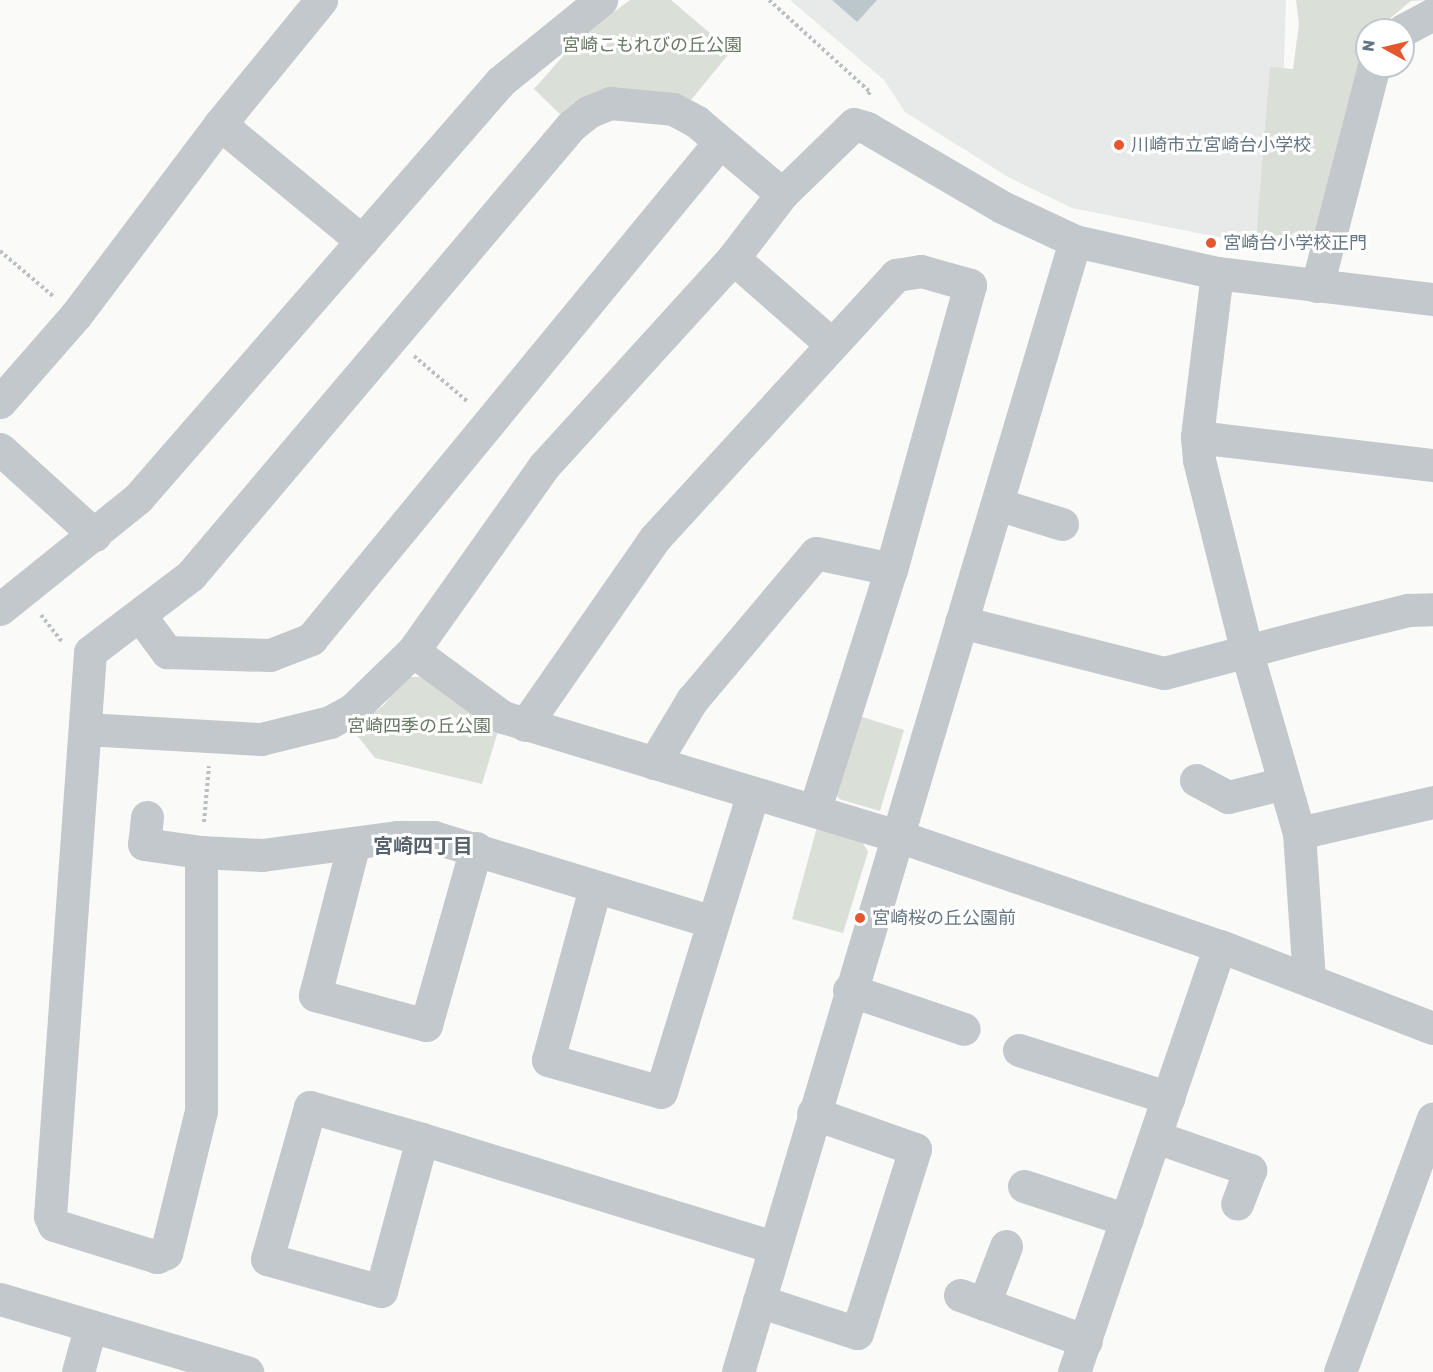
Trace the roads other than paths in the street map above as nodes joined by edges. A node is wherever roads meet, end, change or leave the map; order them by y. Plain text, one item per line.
1 (321, 0) edge
2 (601, 0) edge
3 (1433, 14) edge
4 (1415, 24) edge
5 (1371, 78) edge
6 (220, 124) junction
7 (719, 143) junction
8 (782, 194) junction
9 (362, 241) junction
10 (1075, 241) junction
11 (733, 258) junction
12 (1217, 273) junction
13 (1317, 286) junction
14 (1433, 299) edge
15 (830, 343) junction
16 (0, 402) edge
17 (1197, 436) junction
18 (0, 449) edge
19 (1433, 465) edge
20 (997, 504) junction
21 (1062, 524) dead end
22 (95, 535) junction
23 (891, 569) junction
24 (11, 600) edge
25 (1433, 609) edge
26 (141, 617) junction
27 (961, 622) junction
28 (413, 651) junction
29 (1246, 654) junction
30 (525, 726) junction
31 (85, 729) junction
32 (654, 763) junction
33 (1196, 780) dead end
34 (1284, 783) junction
35 (753, 793) junction
36 (1433, 802) edge
37 (815, 809) junction
38 (147, 818) dead end
39 (1299, 834) junction
40 (895, 835) junction
41 (354, 843) junction
42 (476, 848) junction
43 (201, 852) junction
44 (595, 888) junction
45 (714, 922) junction
46 (1220, 946) junction
47 (1309, 980) junction
48 (849, 990) junction
49 (1433, 1028) edge
50 (964, 1029) dead end
51 (1019, 1050) dead end
52 (1169, 1098) junction
53 (813, 1113) junction
54 (1433, 1118) edge
55 (1156, 1137) junction
56 (422, 1140) junction
57 (1024, 1186) dead end
58 (1237, 1204) dead end
59 (1127, 1220) junction
60 (1006, 1246) dead end
61 (773, 1247) junction
62 (0, 1299) edge
63 (759, 1300) junction
64 (90, 1328) junction
65 (1086, 1341) junction
66 (78, 1372) edge
67 (247, 1372) edge
68 (738, 1372) edge
69 (1074, 1372) edge
70 (1340, 1372) edge

1 - 6 street
2 - 9 street
3 - 4 street
5 - 13 street
6 - 9 street
6 - 16 street
7 - 8 street
7 - 26 street
7 - 26 street
8 - 10 street
8 - 11 street
9 - 22 street
10 - 12 street
10 - 20 street
11 - 15 street
11 - 28 street
12 - 13 street
12 - 17 street
13 - 14 street
15 - 23 street
15 - 30 street
17 - 19 street
17 - 29 street
18 - 22 street
20 - 21 street
20 - 27 street
22 - 24 street
23 - 32 street
23 - 37 street
25 - 29 street
26 - 31 street
27 - 29 street
27 - 40 street
28 - 30 street
28 - 31 street
29 - 34 street
30 - 32 street
31 - 43 street
32 - 35 street
33 - 34 street
34 - 39 street
35 - 37 street
35 - 45 street
36 - 39 street
37 - 40 street
38 - 43 street
39 - 47 street
40 - 46 street
40 - 48 street
41 - 42 street
41 - 42 street
41 - 43 street
42 - 44 street
44 - 45 street
44 - 45 street
46 - 47 street
46 - 52 street
47 - 49 street
48 - 50 street
48 - 53 street
51 - 52 street
52 - 55 street
53 - 61 street
53 - 63 street
54 - 70 street
55 - 58 street
55 - 59 street
56 - 56 street
56 - 61 street
57 - 59 street
59 - 65 street
60 - 65 street
61 - 63 street
62 - 64 street
63 - 68 street
64 - 66 street
64 - 67 street
65 - 69 street

